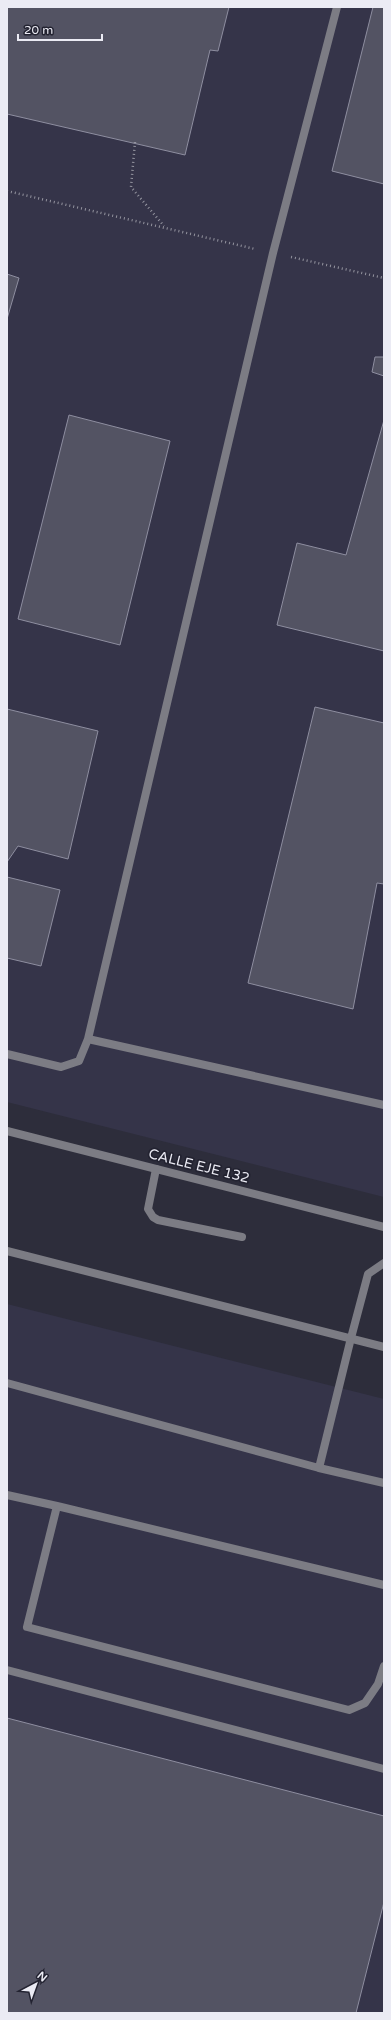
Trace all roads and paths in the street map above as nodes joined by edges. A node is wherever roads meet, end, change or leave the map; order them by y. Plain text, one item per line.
1 (336, 7) edge
2 (135, 142) dead end
3 (7, 191) edge
4 (164, 227) junction
5 (273, 253) junction
6 (384, 278) edge
7 (88, 1039) junction
8 (7, 1054) edge
9 (384, 1105) edge
10 (7, 1131) edge
11 (156, 1169) junction
12 (384, 1227) edge
13 (242, 1238) dead end
14 (7, 1251) edge
15 (384, 1262) edge
16 (351, 1338) junction
17 (384, 1347) edge
18 (7, 1383) edge
19 (319, 1468) junction
20 (384, 1483) edge
21 (7, 1495) edge
22 (57, 1506) junction
23 (384, 1585) edge
24 (384, 1666) edge
25 (7, 1670) edge
26 (384, 1769) edge

1 - 5 street
2 - 4 path
3 - 4 path
4 - 5 path
5 - 6 path
5 - 7 street
7 - 8 street
7 - 9 street
10 - 11 street, CALLE EJE 132
11 - 12 street, CALLE EJE 132
11 - 13 street
14 - 16 street
15 - 16 street
16 - 17 street
16 - 19 street
18 - 19 street
19 - 20 street
21 - 22 street
22 - 23 street
22 - 24 street
25 - 26 street

